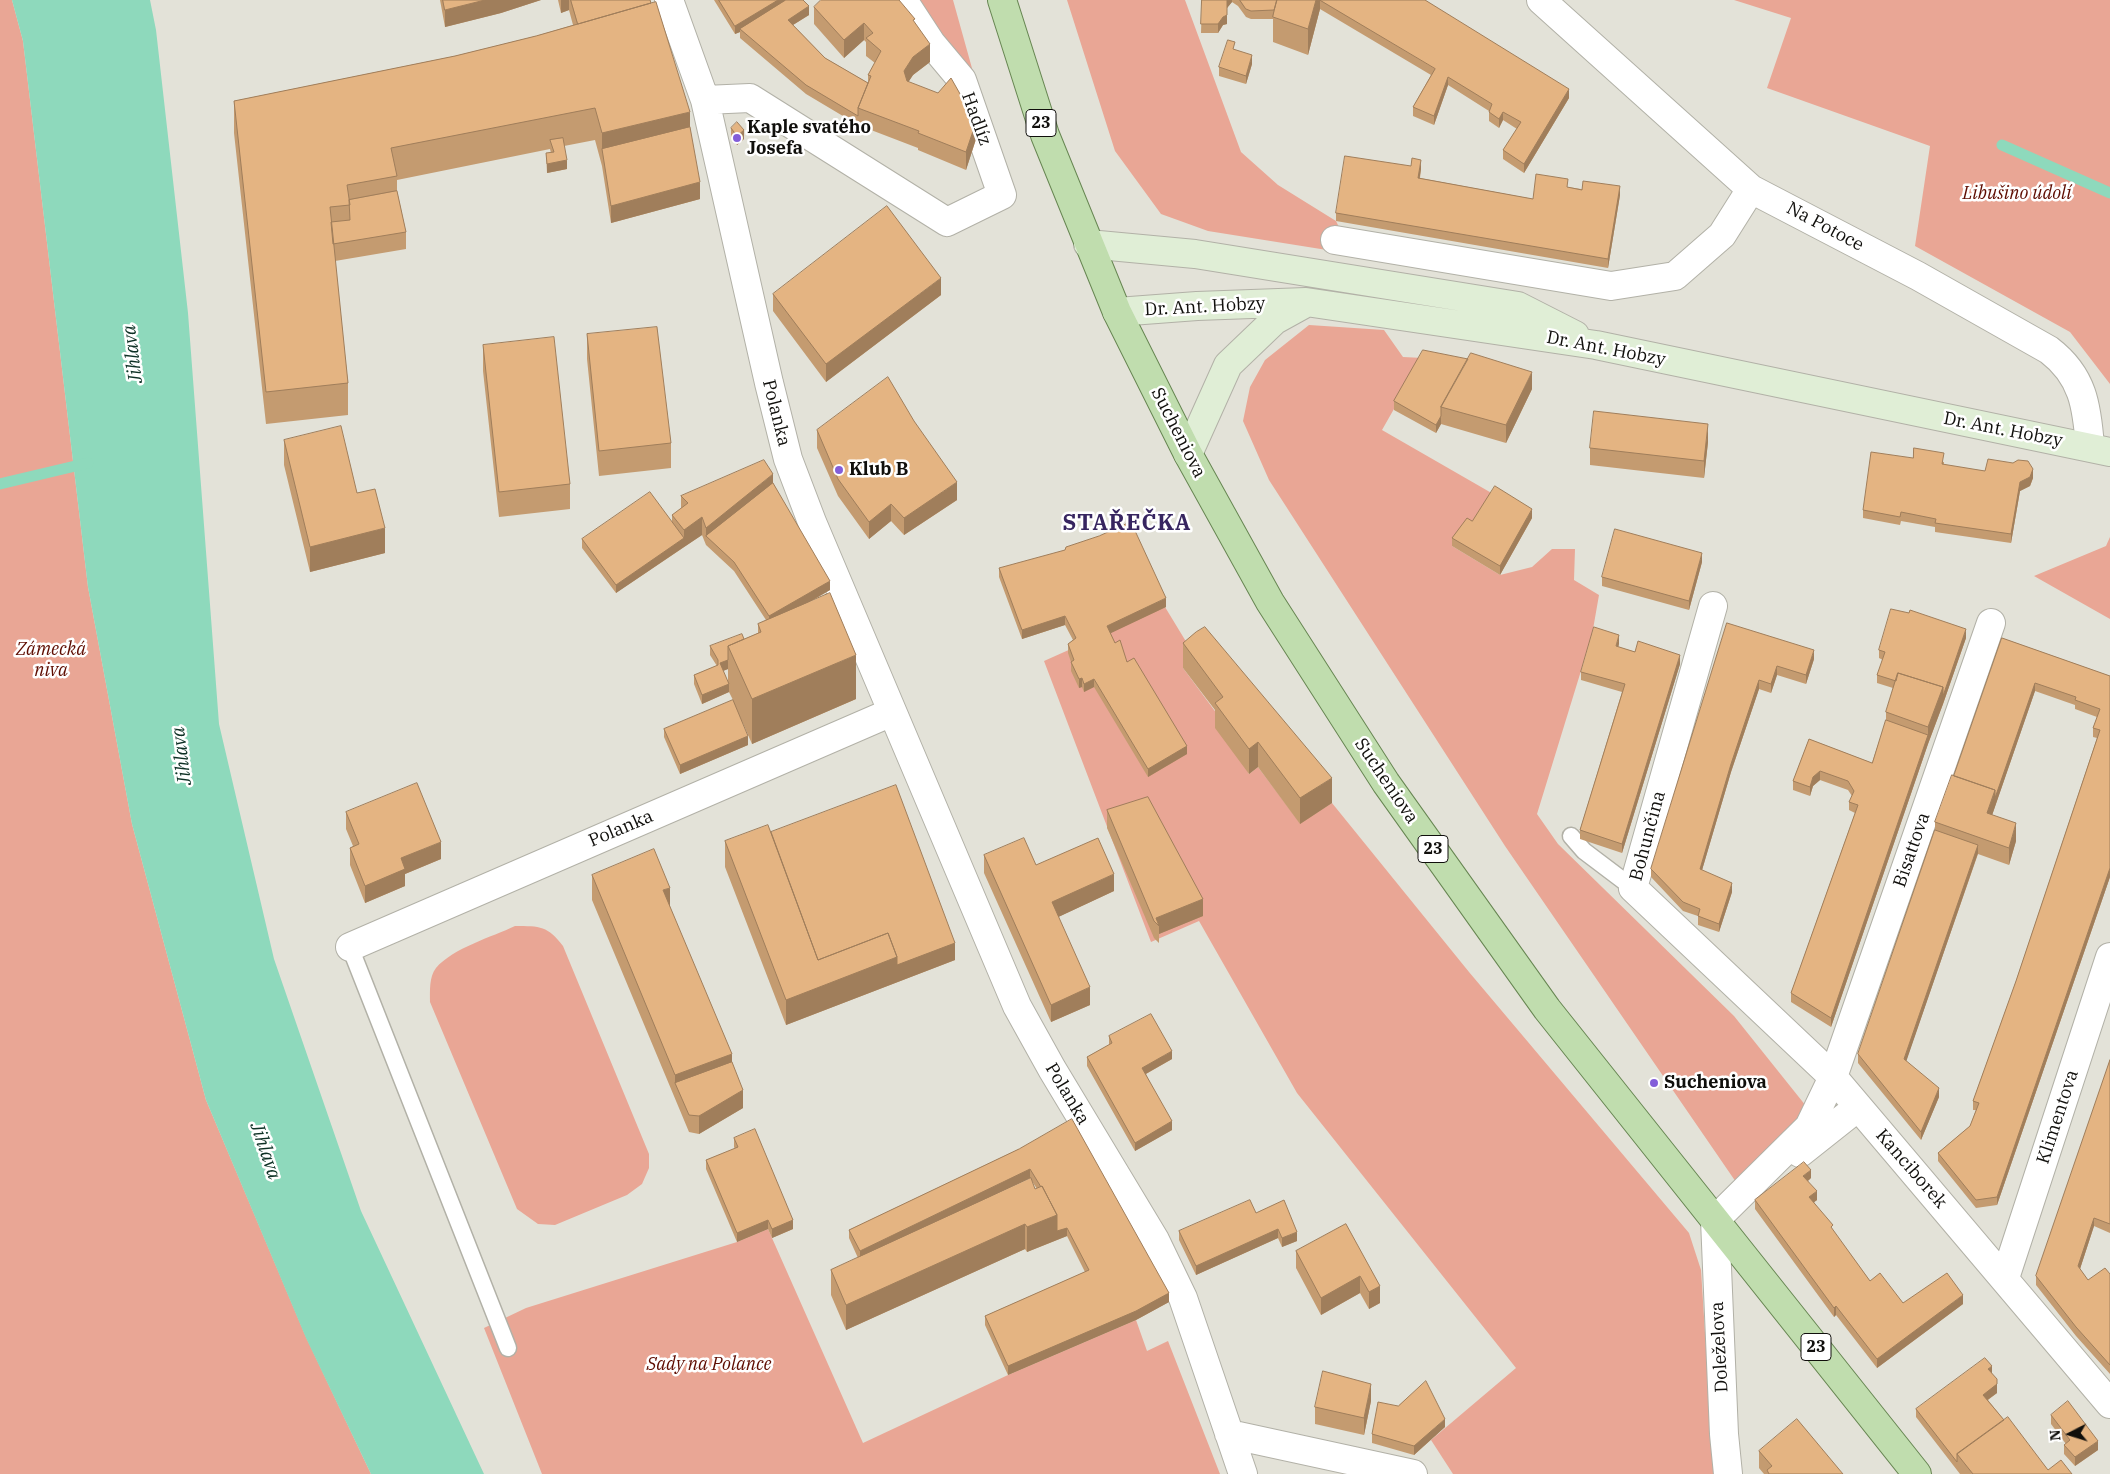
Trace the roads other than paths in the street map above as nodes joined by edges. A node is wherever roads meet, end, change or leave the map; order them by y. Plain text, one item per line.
1 (669, 0) edge
2 (903, 0) edge
3 (1002, 0) edge
4 (1541, 0) edge
5 (705, 100) junction
6 (1752, 189) junction
7 (1336, 240) dead end
8 (1088, 244) junction
9 (1306, 302) junction
10 (1117, 312) junction
11 (1596, 345) junction
12 (2100, 450) edge
13 (1188, 454) junction
14 (1713, 606) dead end
15 (1991, 623) dead end
16 (892, 712) junction
17 (1571, 836) dead end
18 (1633, 888) junction
19 (350, 947) joint
20 (2110, 956) edge
21 (1833, 1077) junction
22 (1858, 1107) junction
23 (1714, 1220) junction
24 (2005, 1278) junction
25 (508, 1348) dead end
26 (2110, 1404) edge
27 (1229, 1434) junction
28 (1243, 1474) edge
29 (1413, 1474) edge
30 (1728, 1474) edge
31 (1916, 1474) edge

1 - 5 street, Polanka
2 - 5 street, Hadlíz
3 - 8 main road, Sucheniova / 23
4 - 6 street, Na Potoce
5 - 16 street, Polanka
6 - 7 street
6 - 12 street, Na Potoce
8 - 10 main road, Sucheniova / 23
8 - 11 main road
9 - 10 main road, Dr. Ant. Hobzy
9 - 11 main road, Dr. Ant. Hobzy
9 - 13 main road
10 - 13 main road, Sucheniova / 23
11 - 12 main road, Dr. Ant. Hobzy
13 - 23 main road, Sucheniova / 23
14 - 18 street, Bohunčina
15 - 21 street, Bisattova
16 - 19 street, Polanka
16 - 27 street, Polanka
17 - 18 lane
18 - 21 street, Bohunčina
19 - 25 lane
20 - 24 street, Klimentova
21 - 22 street, Kanciborek
21 - 23 street
22 - 23 street
22 - 24 street, Kanciborek
23 - 30 street, Doleželova
23 - 31 main road, Sucheniova / 23
24 - 26 street, Kanciborek
27 - 28 street, Polanka
27 - 29 street

